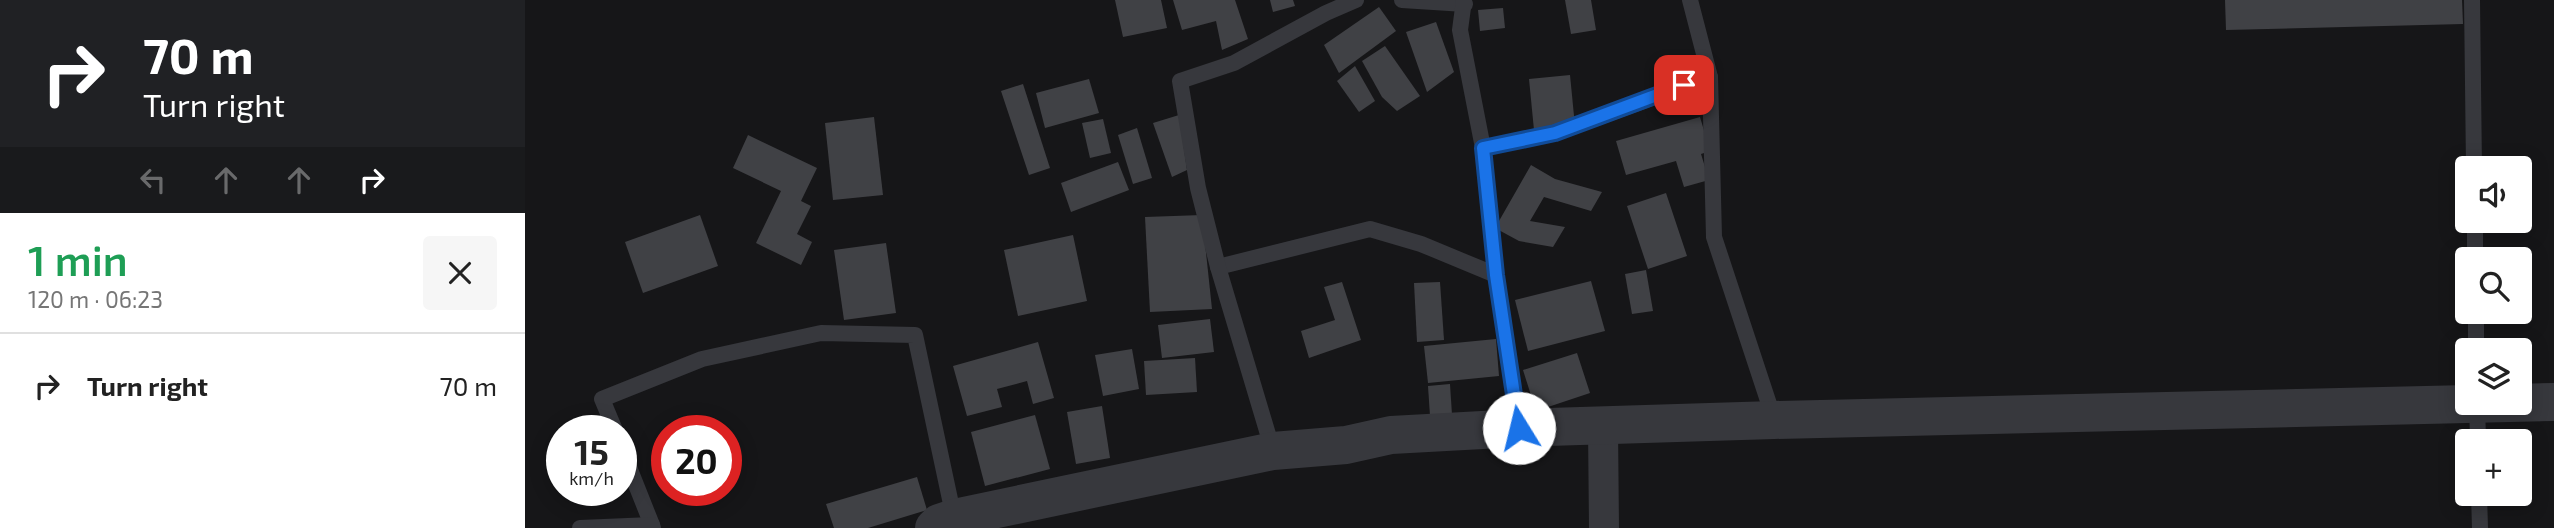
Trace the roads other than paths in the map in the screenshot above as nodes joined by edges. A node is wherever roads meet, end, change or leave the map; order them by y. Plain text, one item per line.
1 (1356, 0) edge
2 (1402, 0) edge
3 (1690, 0) edge
4 (2472, 0) edge
5 (1465, 2) edge
6 (1710, 76) junction
7 (1483, 148) junction
8 (2474, 156) edge
9 (1217, 267) junction
10 (1496, 275) junction
11 (2554, 402) edge
12 (609, 415) edge
13 (2477, 416) edge
14 (1774, 420) junction
15 (1603, 427) junction
16 (1519, 428) junction
17 (1273, 452) junction
18 (637, 487) edge
19 (2479, 506) edge
20 (944, 523) edge
21 (653, 527) edge
22 (580, 528) edge
23 (1604, 528) edge
24 (2480, 528) edge

1 - 9 lane
2 - 5 lane
3 - 6 lane
4 - 8 lane
5 - 7 lane
6 - 7 lane
6 - 14 lane
7 - 10 lane
9 - 10 lane
9 - 17 lane
10 - 16 lane
11 - 13 street
12 - 20 lane
13 - 14 street
14 - 15 street
15 - 16 street
15 - 23 street
16 - 17 street
17 - 20 street
18 - 21 lane
19 - 24 lane
21 - 22 lane

